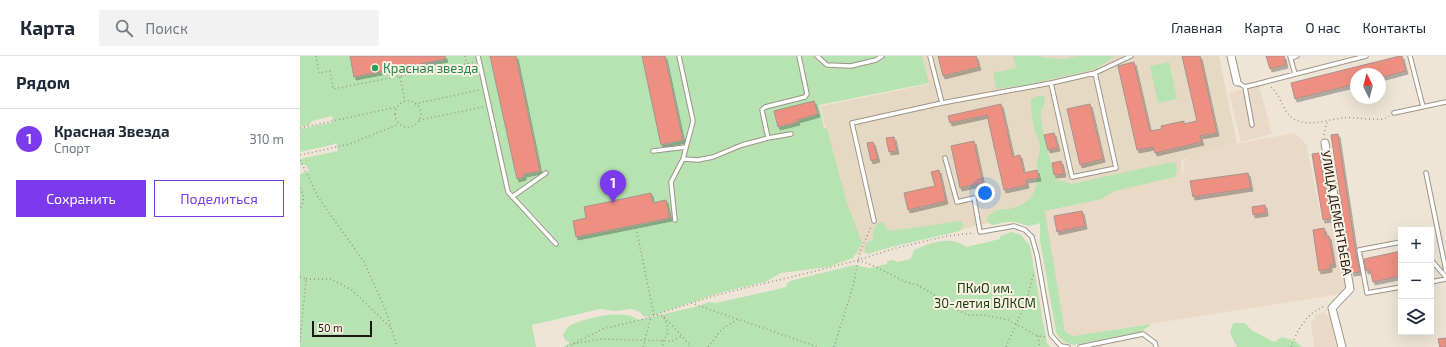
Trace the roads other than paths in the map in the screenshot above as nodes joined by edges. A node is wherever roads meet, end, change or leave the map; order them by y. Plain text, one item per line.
1 (478, 56) edge
2 (679, 56) edge
3 (799, 56) edge
4 (817, 56) edge
5 (882, 56) edge
6 (930, 56) edge
7 (1131, 56) edge
8 (1231, 56) edge
9 (1297, 56) edge
10 (1366, 56) edge
11 (1410, 56) edge
12 (1290, 57) edge
13 (1095, 73) junction
14 (1295, 74) junction
15 (1237, 82) joint
16 (1051, 83) junction
17 (1245, 86) junction
18 (1446, 102) edge
19 (942, 103) junction
20 (1423, 107) junction
21 (1394, 113) road end
22 (1252, 125) dead end
23 (791, 134) dead end
24 (768, 138) junction
25 (1324, 143) road end
26 (686, 146) junction
27 (653, 151) dead end
28 (945, 158) dead end
29 (683, 159) junction
30 (546, 173) dead end
31 (1426, 173) dead end
32 (512, 197) junction
33 (675, 220) dead end
34 (874, 221) road end
35 (1398, 243) edge
36 (556, 244) dead end
37 (1434, 263) edge
38 (1446, 271) edge
39 (1446, 278) edge
40 (1434, 281) edge
41 (1398, 288) edge
42 (1068, 347) edge
43 (1080, 347) edge
44 (1156, 347) edge
45 (1342, 347) edge

1 - 32 lane
2 - 26 lane
3 - 24 lane
4 - 5 lane
6 - 19 lane
7 - 13 lane
8 - 15 street
9 - 12 lane
10 - 14 lane
11 - 20 lane
12 - 14 lane
13 - 16 lane
13 - 16 lane
14 - 17 lane
15 - 17 lane
16 - 19 lane
17 - 22 lane
18 - 20 lane
19 - 34 lane
20 - 21 lane
23 - 24 lane
24 - 29 lane
25 - 45 street, УЛИЦА ДЕМЕНТЬЕВА
26 - 27 lane
26 - 29 lane
28 - 42 lane
29 - 33 lane
30 - 32 lane
31 - 38 lane
32 - 36 lane
35 - 41 lane
37 - 39 lane
39 - 40 lane
43 - 44 lane

